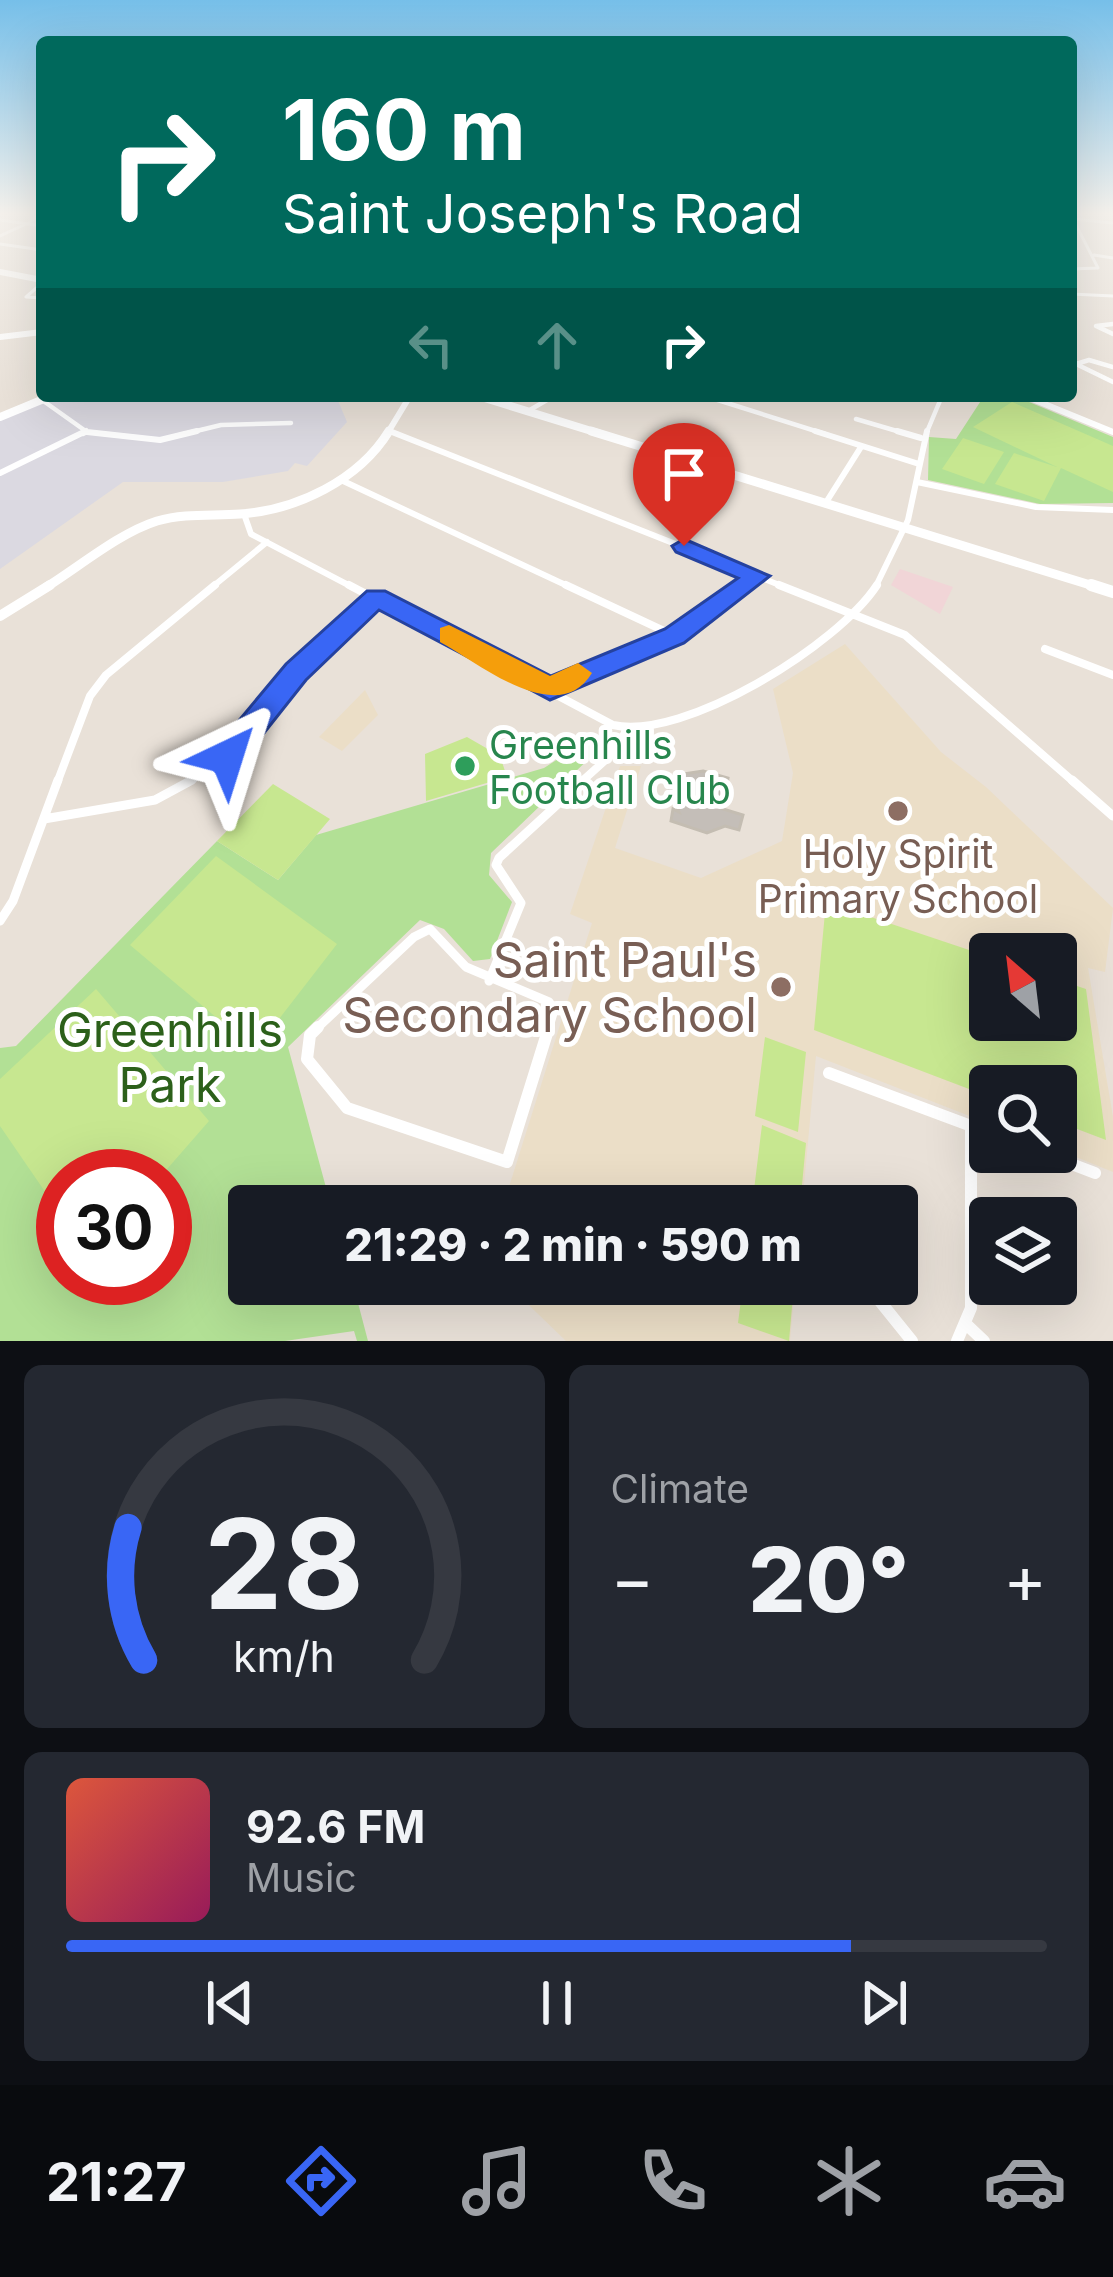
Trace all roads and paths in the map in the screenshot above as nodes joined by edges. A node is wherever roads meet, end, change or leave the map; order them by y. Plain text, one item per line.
1 (1077, 294) edge
2 (1113, 296) edge
3 (1113, 324) edge
4 (36, 333) edge
5 (1113, 334) edge
6 (0, 337) edge
7 (1113, 368) edge
8 (1101, 377) junction
9 (1113, 382) edge
10 (37, 402) edge
11 (52, 402) edge
12 (407, 402) edge
13 (498, 402) edge
14 (544, 402) edge
15 (723, 402) edge
16 (939, 402) edge
17 (1040, 402) edge
18 (528, 411) junction
19 (0, 416) edge
20 (856, 419) dead end
21 (291, 423) dead end
22 (87, 432) junction
23 (392, 432) junction
24 (1113, 432) edge
25 (921, 438) junction
26 (861, 447) junction
27 (919, 464) junction
28 (0, 473) edge
29 (341, 480) junction
30 (917, 482) junction
31 (825, 504) junction
32 (1113, 510) edge
33 (244, 514) junction
34 (905, 530) junction
35 (266, 542) junction
36 (758, 576) junction
37 (1113, 592) edge
38 (376, 597) junction
39 (0, 616) edge
40 (859, 616) junction
41 (675, 636) junction
42 (1045, 649) dead end
43 (1113, 674) edge
44 (550, 689) junction
45 (627, 730) junction
46 (1113, 816) edge
47 (44, 819) junction
48 (0, 921) edge
49 (489, 981) junction
50 (829, 1073) dead end
51 (969, 1126) edge
52 (1077, 1166) edge
53 (970, 1173) edge
54 (1095, 1173) dead end
55 (883, 1305) edge
56 (965, 1323) junction
57 (912, 1341) edge
58 (957, 1341) edge
59 (984, 1341) edge

1 - 2 street
3 - 5 street
4 - 6 street
7 - 8 street
7 - 8 street
8 - 9 street
10 - 19 main road
11 - 22 street
12 - 23 street
13 - 18 main road
14 - 18 street
15 - 26 street
16 - 25 street
17 - 24 street
18 - 31 main road
20 - 25 street
21 - 22 street
22 - 28 street
23 - 29 street
23 - 36 street
25 - 27 street
26 - 27 street
26 - 31 street
27 - 30 street
29 - 33 street
29 - 41 street
30 - 32 street
30 - 34 street
31 - 34 main road
33 - 35 street
33 - 39 street
34 - 37 main road
34 - 40 street
35 - 38 street
35 - 47 street
36 - 40 street
36 - 41 street
38 - 44 street
38 - 47 street
40 - 45 street
40 - 46 street
41 - 44 street
42 - 43 street
44 - 45 street
45 - 49 street
47 - 48 street
49 - 49 street
50 - 51 street
52 - 54 street
53 - 56 street
55 - 57 street
56 - 58 street
56 - 59 street

